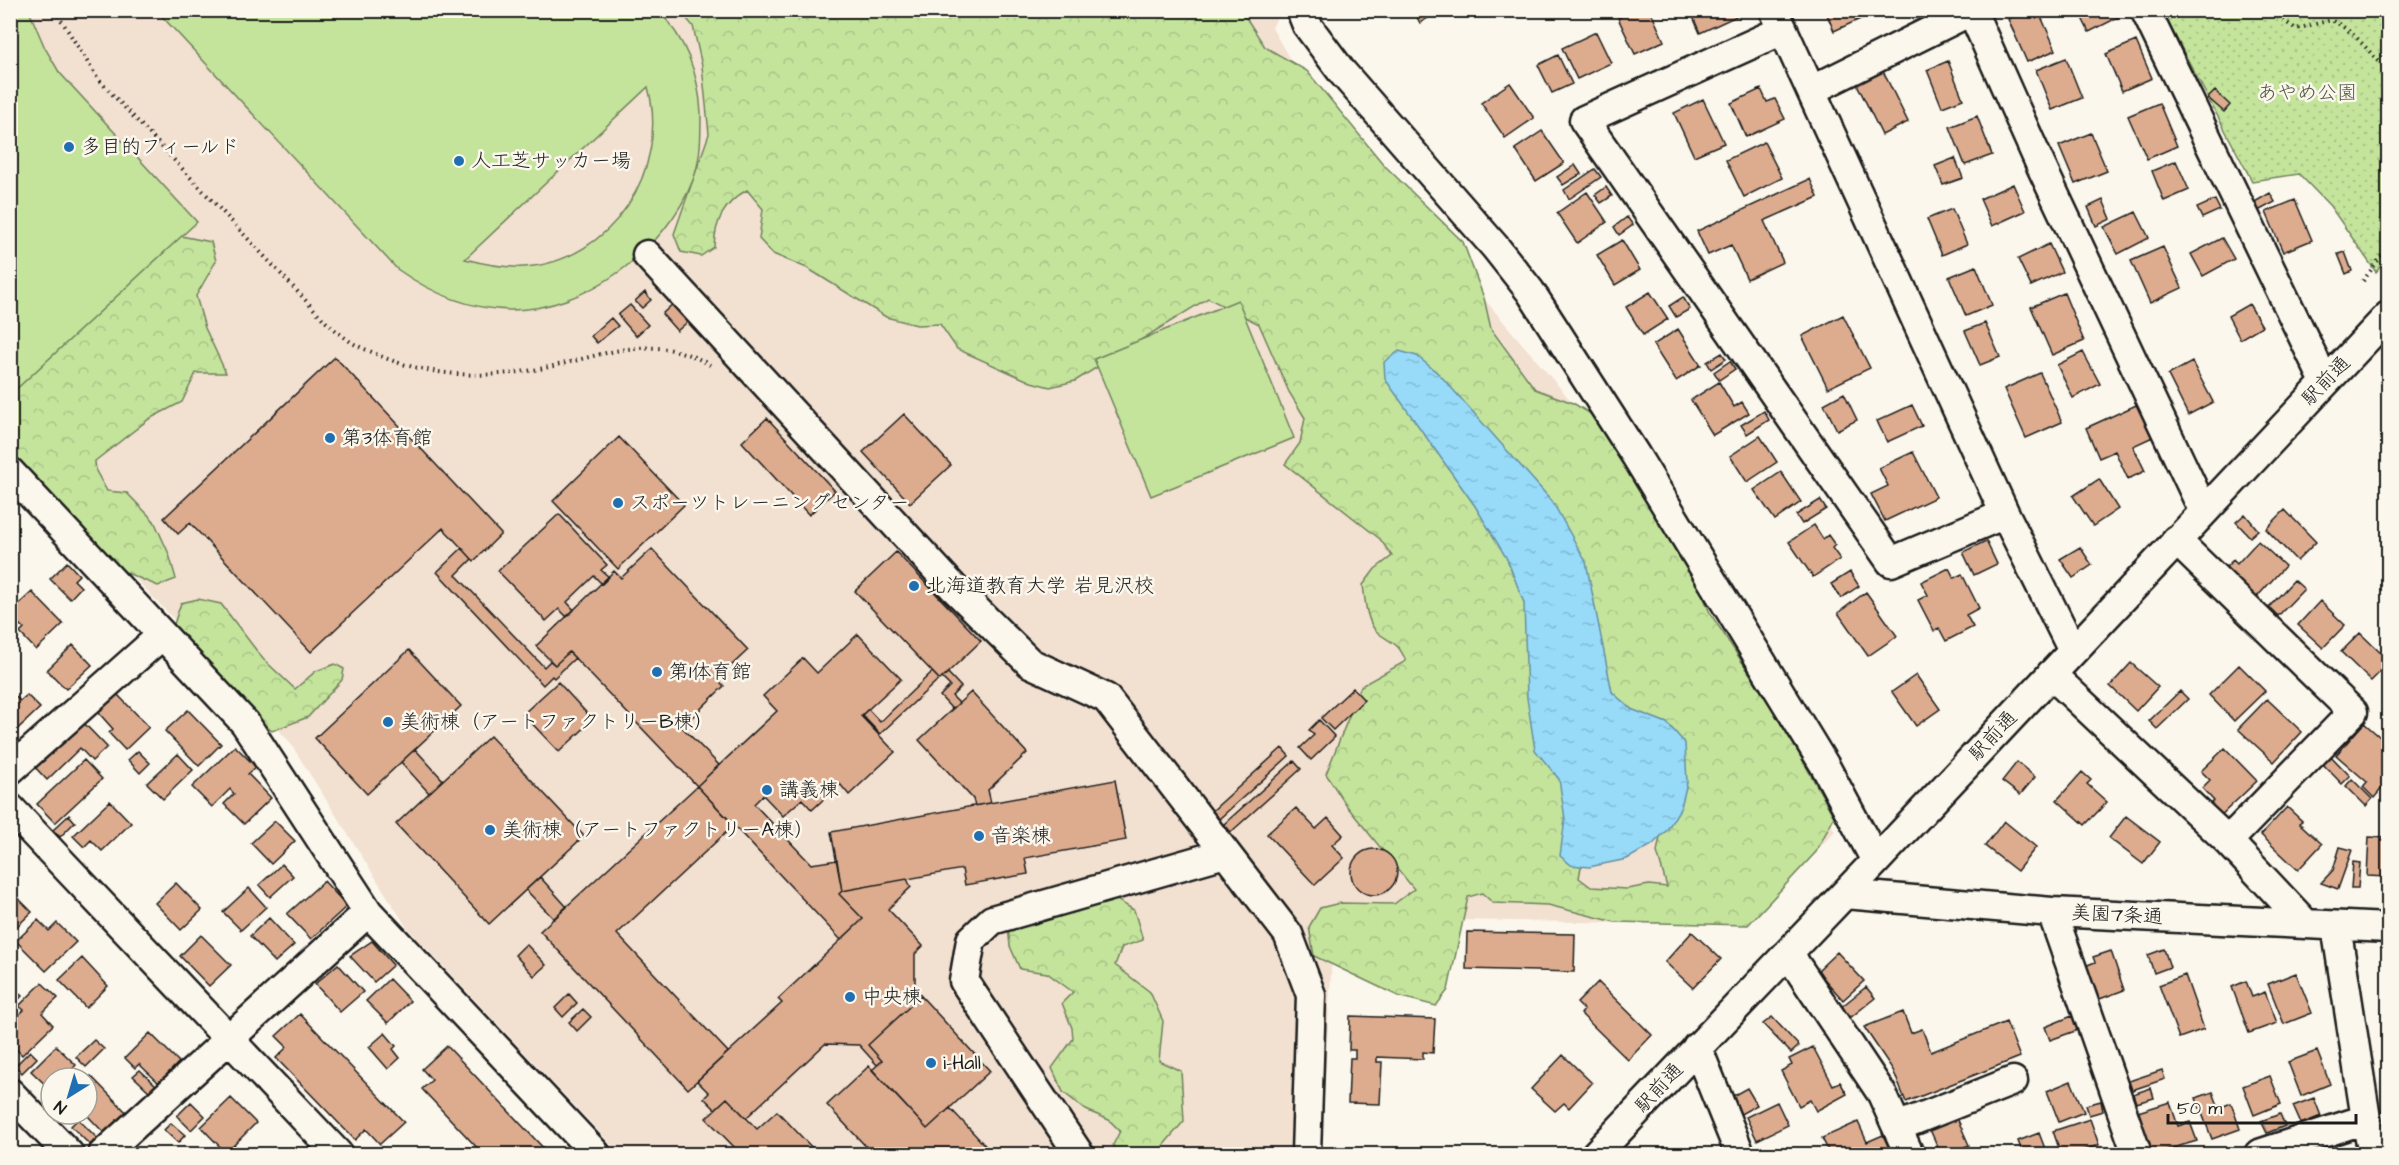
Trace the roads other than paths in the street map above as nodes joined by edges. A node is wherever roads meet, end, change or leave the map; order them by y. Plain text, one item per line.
1 (1301, 10) edge
2 (2145, 10) edge
3 (1972, 11) edge
4 (1779, 20) edge
5 (1812, 90) junction
6 (647, 255) dead end
7 (2384, 329) edge
8 (2325, 382) junction
9 (10, 472) edge
10 (2204, 512) junction
11 (2005, 514) junction
12 (2176, 540) junction
13 (162, 635) junction
14 (2073, 651) junction
15 (2051, 674) junction
16 (10, 770) edge
17 (10, 808) edge
18 (2228, 841) junction
19 (1225, 853) junction
20 (1876, 861) junction
21 (1845, 894) junction
22 (368, 912) junction
23 (2052, 912) junction
24 (2306, 924) junction
25 (2336, 926) junction
26 (2388, 928) edge
27 (1788, 953) junction
28 (229, 1039) junction
29 (1697, 1047) junction
30 (2013, 1081) dead end
31 (10, 1093) edge
32 (2366, 1119) junction
33 (1897, 1127) junction
34 (69, 1155) edge
35 (103, 1155) edge
36 (338, 1155) edge
37 (596, 1155) edge
38 (1079, 1155) edge
39 (1306, 1155) edge
40 (1596, 1155) edge
41 (1740, 1155) edge
42 (1909, 1155) edge
43 (2137, 1155) edge
44 (2259, 1155) edge
45 (2373, 1155) edge

1 - 20 street
2 - 8 street
3 - 5 street
3 - 10 street
4 - 5 street
4 - 11 street
5 - 11 street
6 - 19 street
7 - 8 street, 駅前通
8 - 10 street, 駅前通
9 - 13 street
10 - 12 street, 駅前通
11 - 14 street
12 - 14 street, 駅前通
12 - 18 street
13 - 16 street
13 - 22 street
14 - 15 street, 駅前通
15 - 18 street
15 - 20 street, 駅前通
17 - 28 street
18 - 24 street
19 - 38 street
19 - 39 street
20 - 21 street, 駅前通
21 - 23 street, 美園7条通
21 - 27 street, 駅前通
22 - 28 street
22 - 37 street
23 - 24 street, 美園7条通
23 - 43 street
24 - 25 street, 美園7条通
25 - 26 street, 美園7条通
25 - 32 street
27 - 29 street, 駅前通
27 - 33 street
28 - 35 street
28 - 36 street
29 - 40 street, 駅前通
29 - 41 street
30 - 33 street
31 - 34 street
32 - 44 street
32 - 45 street
33 - 42 street

